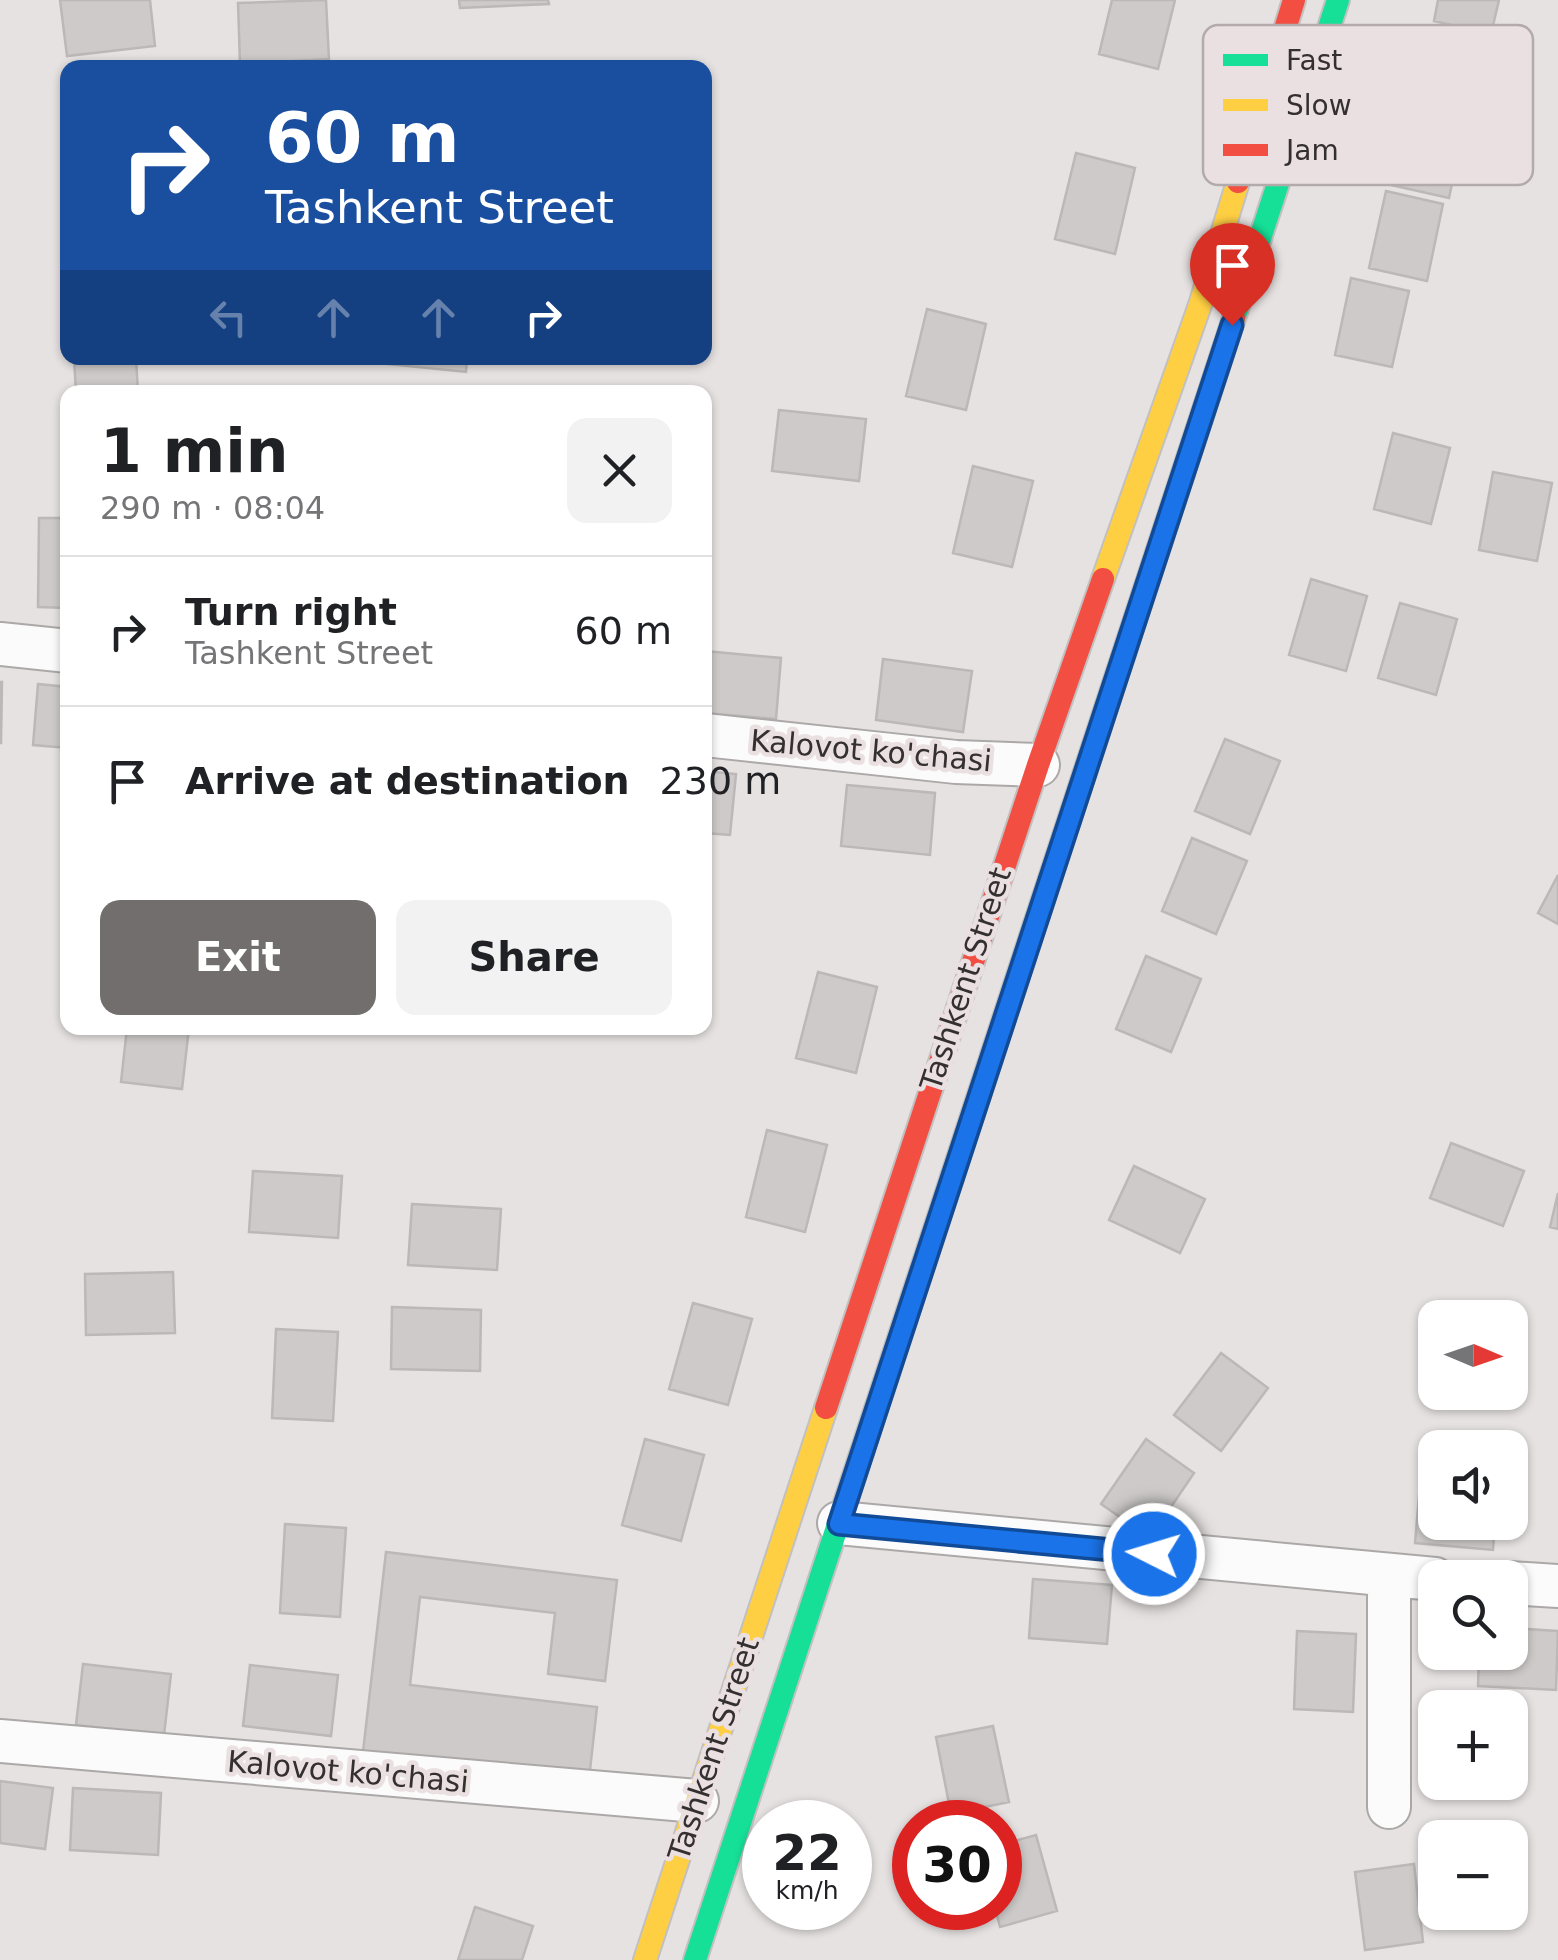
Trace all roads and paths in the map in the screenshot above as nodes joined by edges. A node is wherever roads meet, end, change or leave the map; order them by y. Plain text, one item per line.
1 (1294, 0) edge
2 (1338, 0) edge
3 (1286, 25) edge
4 (1330, 25) edge
5 (1237, 185) edge
6 (1277, 185) edge
7 (0, 644) edge
8 (60, 649) edge
9 (712, 736) edge
10 (1038, 765) junction
11 (839, 1524) junction
12 (1389, 1576) junction
13 (1418, 1578) edge
14 (1528, 1584) edge
15 (1558, 1586) edge
16 (0, 1741) edge
17 (697, 1801) junction
18 (1389, 1808) dead end
19 (644, 1960) edge
20 (695, 1960) edge

1 - 3 highway, Tashkent Street
2 - 4 highway, Tashkent Street
5 - 10 highway, Tashkent Street
6 - 11 highway, Tashkent Street
7 - 8 street
9 - 10 street, Kalovot ko'chasi
10 - 17 highway, Tashkent Street
11 - 12 street
11 - 20 highway, Tashkent Street
12 - 13 street
12 - 18 street
14 - 15 street
16 - 17 street, Kalovot ko'chasi
17 - 19 highway, Tashkent Street

